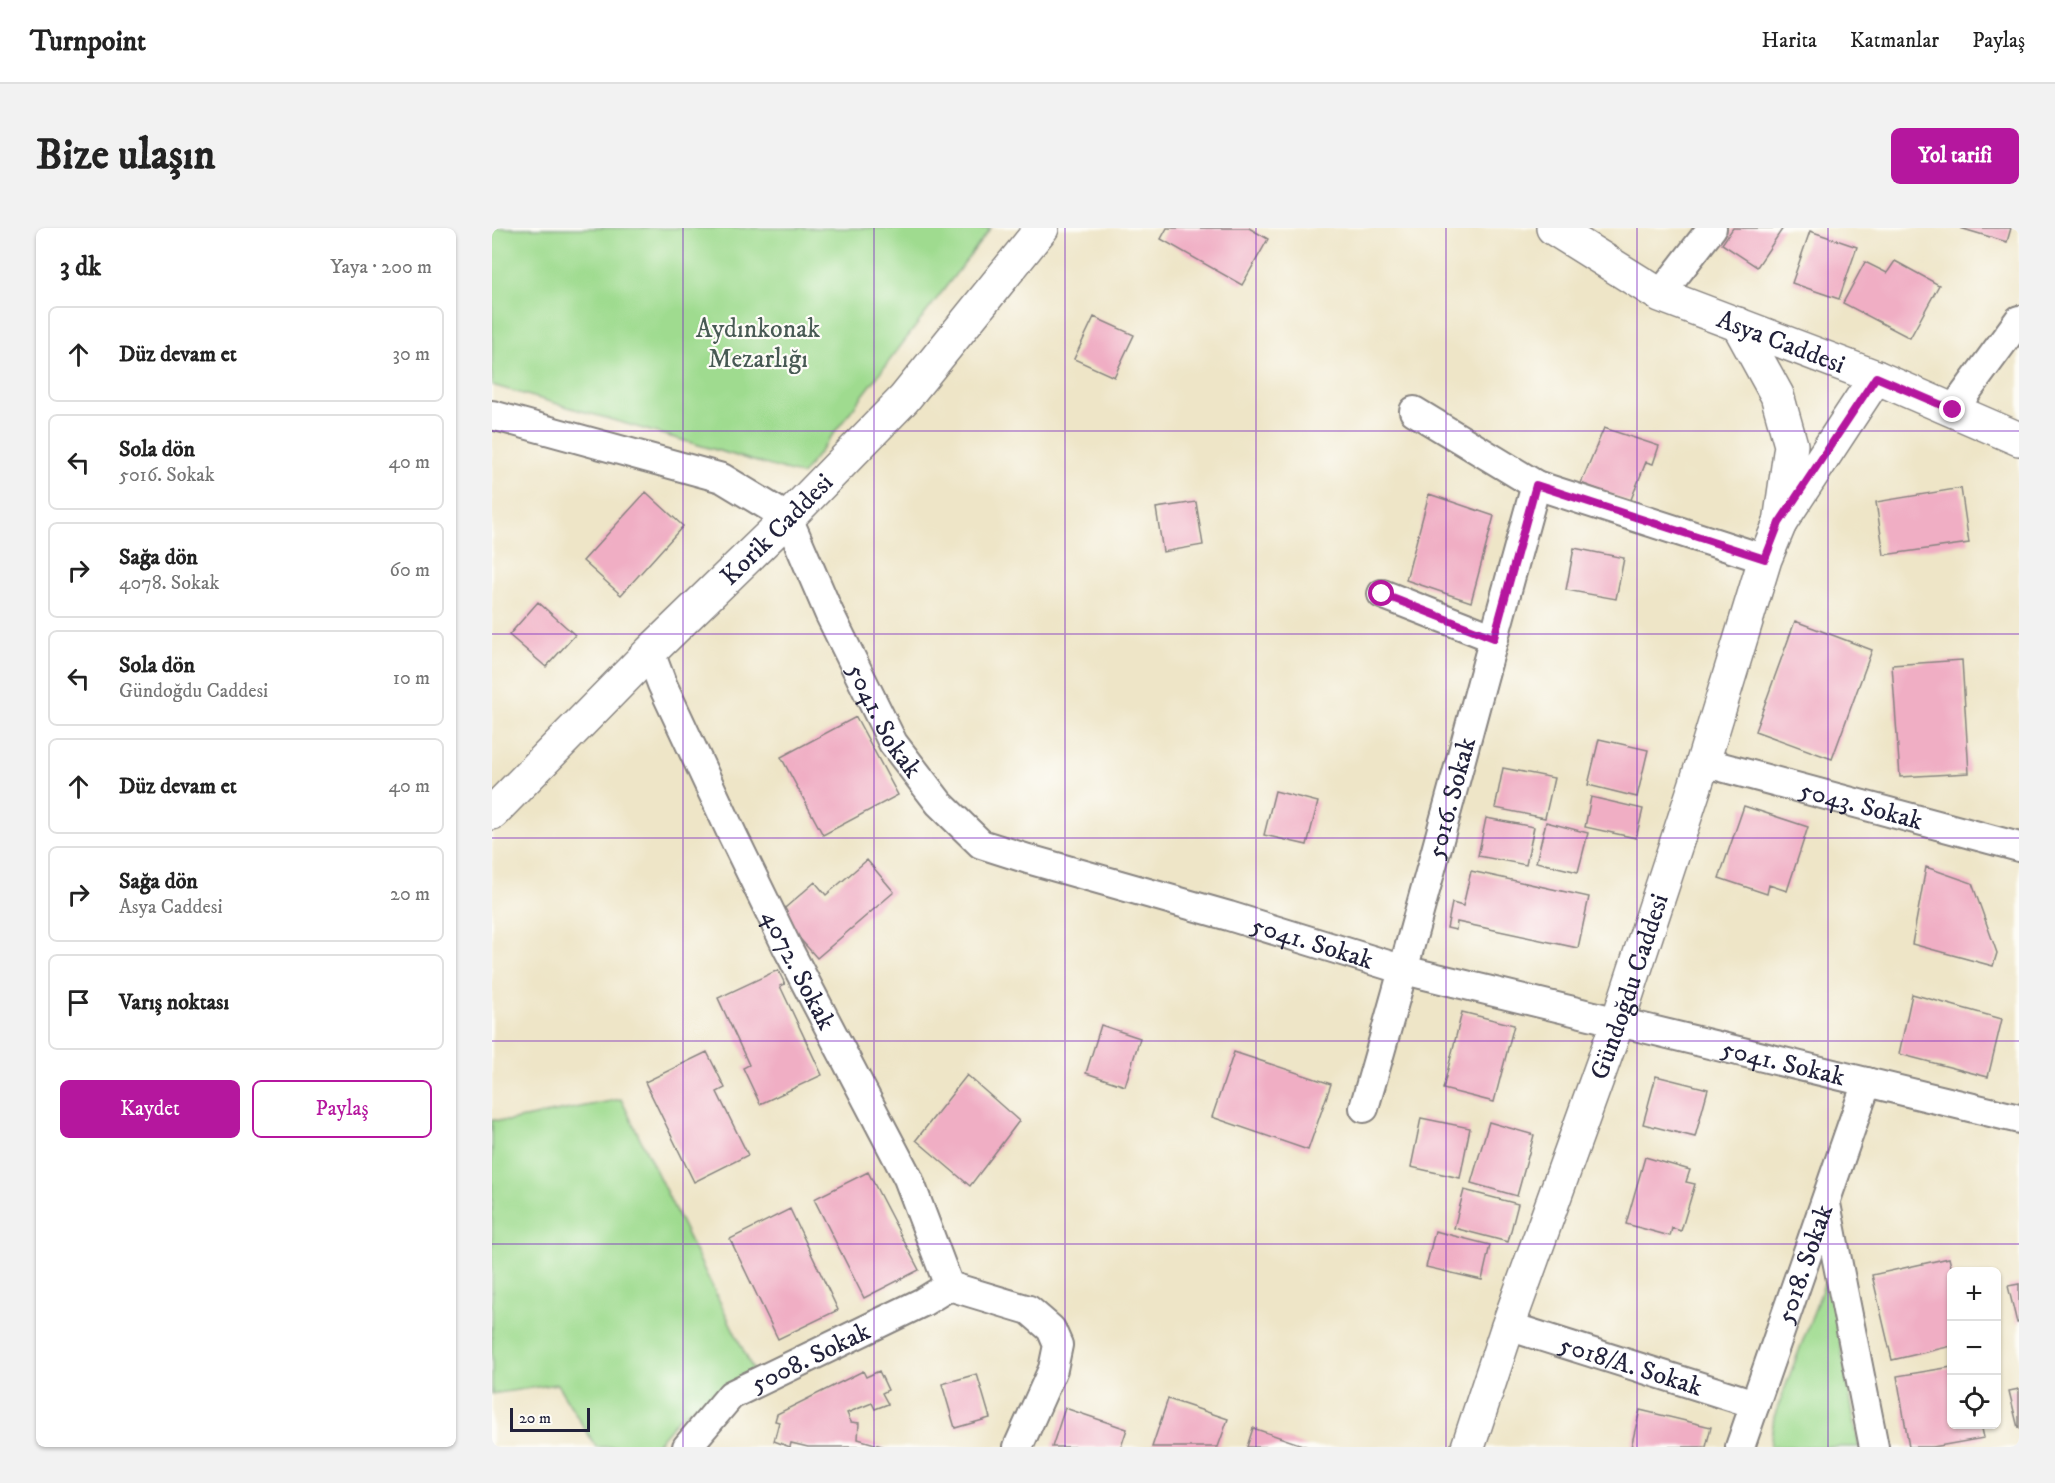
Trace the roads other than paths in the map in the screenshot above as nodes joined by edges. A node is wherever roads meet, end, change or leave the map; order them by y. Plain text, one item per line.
1 (1042, 228) edge
2 (1553, 228) edge
3 (1712, 228) edge
4 (1659, 295) junction
5 (2019, 320) edge
6 (1738, 324) junction
7 (1876, 377) junction
8 (1953, 410) junction
9 (1414, 411) dead end
10 (492, 415) edge
11 (2019, 439) edge
12 (1536, 485) junction
13 (788, 518) junction
14 (1779, 523) junction
15 (1765, 559) junction
16 (1382, 594) dead end
17 (1494, 638) junction
18 (650, 652) junction
19 (1703, 762) junction
20 (492, 813) edge
21 (2019, 847) edge
22 (1404, 970) junction
23 (1618, 1021) junction
24 (1867, 1082) junction
25 (1364, 1108) dead end
26 (2019, 1119) edge
27 (1825, 1202) junction
28 (949, 1286) junction
29 (1508, 1326) junction
30 (1755, 1404) junction
31 (687, 1447) edge
32 (1018, 1447) edge
33 (1468, 1447) edge
34 (1740, 1447) edge
35 (1874, 1447) edge

1 - 13 street, Korik Caddesi
2 - 4 street, Asya Caddesi
3 - 4 street
4 - 6 street, Asya Caddesi
5 - 8 street
6 - 7 street, Asya Caddesi
6 - 14 street
7 - 8 street, Asya Caddesi
7 - 14 street
8 - 11 street, Asya Caddesi
9 - 12 street
10 - 13 street
12 - 15 street
12 - 17 street, 5016. Sokak
13 - 18 street, Korik Caddesi
13 - 22 street, 5041. Sokak
14 - 15 street, Gündoğdu Caddesi
15 - 19 street, Gündoğdu Caddesi
16 - 17 street
17 - 22 street, 5016. Sokak
18 - 20 street, Korik Caddesi
18 - 28 street, 4072. Sokak
19 - 21 street, 5043. Sokak
19 - 23 street, Gündoğdu Caddesi
22 - 23 street, 5041. Sokak
22 - 25 street, 5016. Sokak
23 - 24 street, 5041. Sokak
23 - 29 street, Gündoğdu Caddesi
24 - 26 street, 5041. Sokak
24 - 27 street, 5018. Sokak
27 - 30 street, 5018. Sokak
27 - 35 street
28 - 31 street, 5008. Sokak
28 - 32 street
29 - 30 street, 5018/A. Sokak
29 - 33 street, Gündoğdu Caddesi
30 - 34 street, 5018. Sokak

